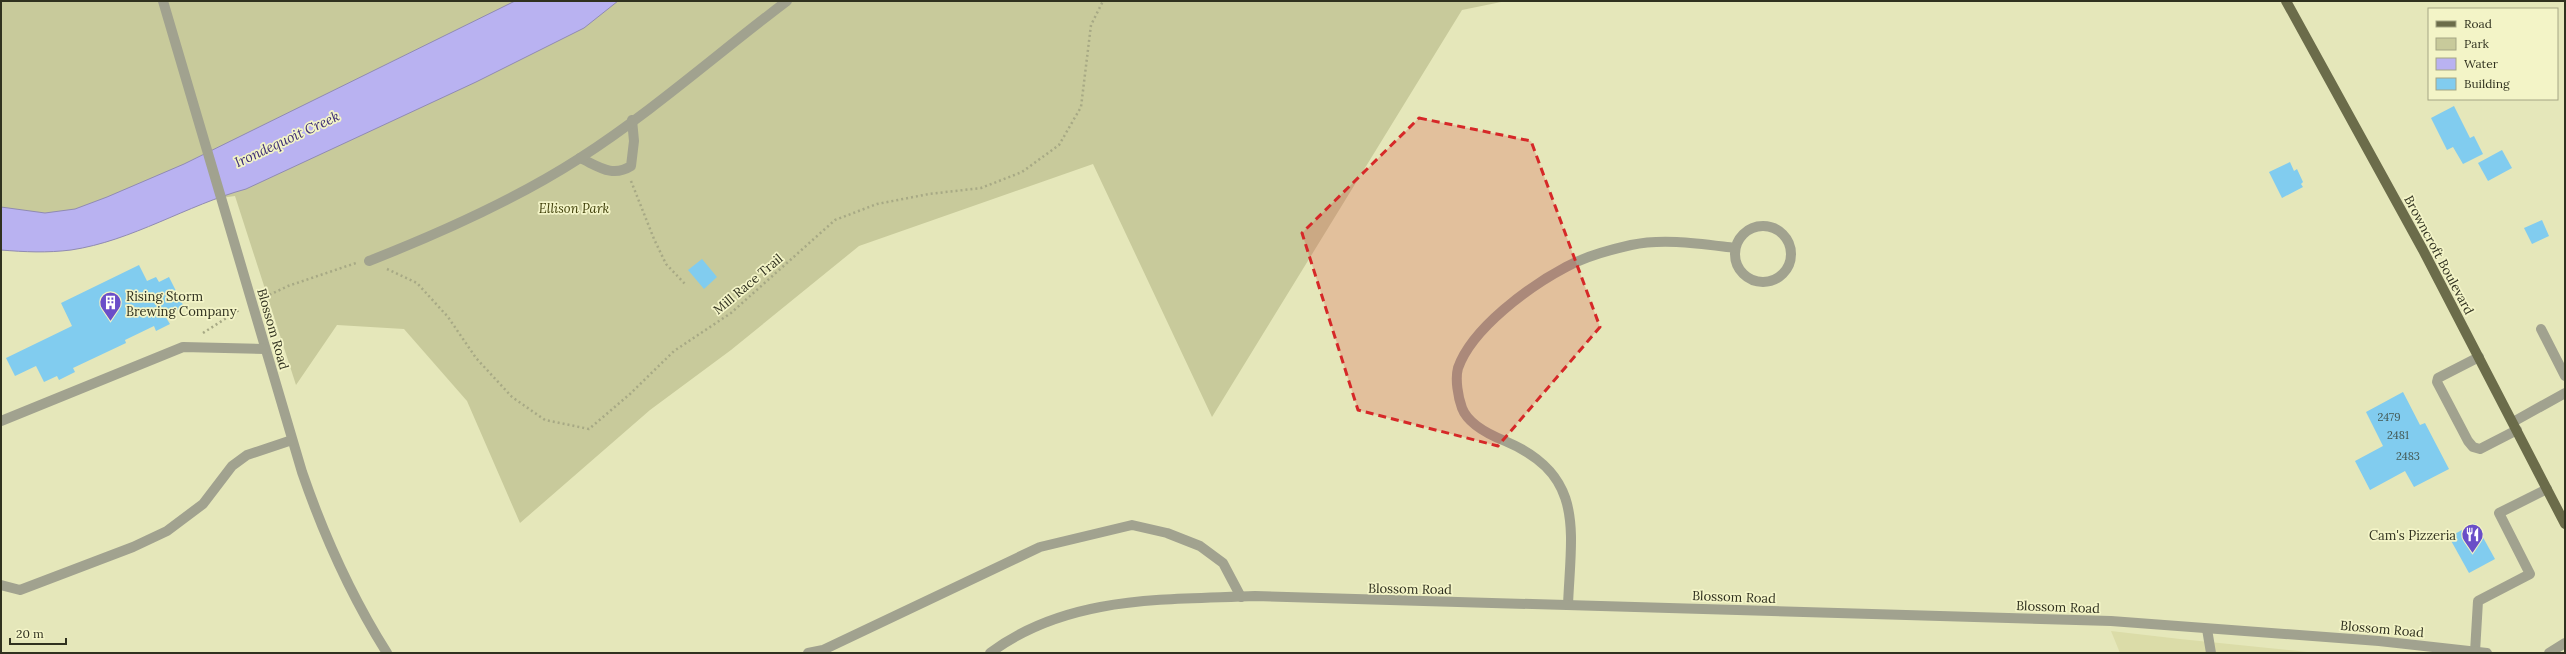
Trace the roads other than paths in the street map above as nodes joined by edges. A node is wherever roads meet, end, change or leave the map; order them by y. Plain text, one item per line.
1 (163, 1) edge
2 (787, 1) edge
3 (2286, 1) edge
4 (632, 120) junction
5 (580, 158) junction
6 (1735, 248) junction
7 (369, 261) road end
8 (2542, 329) dead end
9 (265, 350) junction
10 (2479, 357) junction
11 (2565, 376) edge
12 (2565, 393) edge
13 (1, 421) edge
14 (2515, 426) junction
15 (292, 440) junction
16 (2547, 489) junction
17 (2565, 524) edge
18 (1, 585) edge
19 (1241, 597) junction
20 (1568, 605) junction
21 (2208, 628) junction
22 (2565, 643) edge
23 (2395, 648) edge
24 (2475, 652) junction
25 (387, 653) edge
26 (808, 653) edge
27 (990, 653) edge
28 (2210, 653) edge
29 (2487, 653) edge
30 (2549, 653) edge

1 - 9 street, Blossom Road
2 - 4 street
3 - 10 main road, Browncroft Boulevard
4 - 5 street
4 - 5 street
5 - 7 street
6 - 6 street
6 - 20 street
8 - 11 street
9 - 13 street
9 - 15 street, Blossom Road
10 - 14 main road, Browncroft Boulevard
10 - 14 street
12 - 14 street
14 - 16 main road, Browncroft Boulevard
15 - 18 street
15 - 25 street, Blossom Road
16 - 17 main road, Browncroft Boulevard
16 - 24 street
19 - 20 street, Blossom Road
19 - 26 street
19 - 27 street, Blossom Road
20 - 21 street, Blossom Road
21 - 23 street, Blossom Road
21 - 28 street
22 - 30 street
23 - 24 street, Blossom Road
24 - 29 street, Blossom Road

